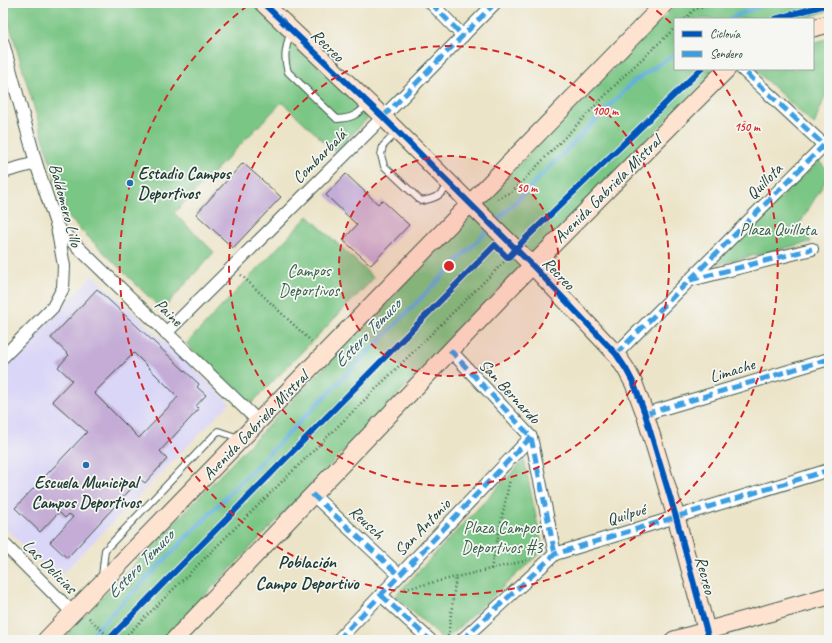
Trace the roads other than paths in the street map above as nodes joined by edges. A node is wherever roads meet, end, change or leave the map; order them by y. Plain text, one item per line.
1 (263, 3) edge
2 (431, 3) edge
3 (495, 3) edge
4 (665, 3) edge
5 (829, 24) edge
6 (814, 28) edge
7 (291, 29) junction
8 (463, 36) junction
9 (3, 43) edge
10 (726, 70) edge
11 (743, 70) edge
12 (369, 104) junction
13 (383, 117) junction
14 (397, 132) junction
15 (36, 163) junction
16 (3, 172) edge
17 (450, 185) junction
18 (473, 207) junction
19 (57, 227) junction
20 (812, 249) dead end
21 (532, 265) junction
22 (690, 280) junction
23 (166, 333) junction
24 (450, 350) junction
25 (616, 354) junction
26 (3, 357) edge
27 (829, 359) edge
28 (645, 414) junction
29 (258, 421) junction
30 (531, 437) junction
31 (829, 470) edge
32 (312, 494) junction
33 (676, 517) junction
34 (3, 543) edge
35 (555, 554) junction
36 (399, 575) junction
37 (381, 595) junction
38 (829, 596) edge
39 (80, 615) junction
40 (707, 635) edge
41 (46, 640) edge
42 (174, 640) edge
43 (338, 640) edge
44 (430, 640) edge
45 (462, 640) edge
46 (674, 640) edge

1 - 7 main road, Recreo
2 - 8 street
3 - 8 street, Combarbalá
4 - 18 main road, Avenida Gabriela Mistral
5 - 6 main road
7 - 12 main road, Recreo
7 - 12 lane
8 - 13 street, Combarbalá
9 - 15 street, Baldomero Lillo
10 - 21 main road, Avenida Gabriela Mistral
11 - 22 street, Quillota
12 - 13 main road, Recreo
13 - 14 main road, Recreo
13 - 23 street, Combarbalá
14 - 17 main road, Recreo
14 - 17 lane
15 - 16 street
15 - 19 street, Baldomero Lillo
17 - 18 main road, Recreo
18 - 21 main road, Recreo
18 - 29 main road, Avenida Gabriela Mistral
19 - 23 street, Paine
19 - 26 street, Baldomero Lillo
20 - 22 street
21 - 24 main road, Avenida Gabriela Mistral
21 - 25 main road, Recreo
22 - 25 street, Quillota
23 - 29 street, Paine
24 - 30 street, San Bernardo
24 - 32 main road, Avenida Gabriela Mistral
25 - 28 main road, Recreo
27 - 28 street, Limache
28 - 33 main road, Recreo
29 - 39 main road, Avenida Gabriela Mistral
30 - 35 street, San Bernardo
30 - 36 street, San Antonio
31 - 33 street, Quilpué
32 - 36 street, Reusch
32 - 42 main road, Avenida Gabriela Mistral
33 - 35 street, Quilpué
33 - 40 main road, Recreo
34 - 39 street, Las Delicias
35 - 45 street, Quilpué
36 - 37 street, San Antonio
37 - 43 street, San Antonio
37 - 44 street
38 - 40 main road
39 - 41 main road, Avenida Gabriela Mistral
40 - 46 main road

